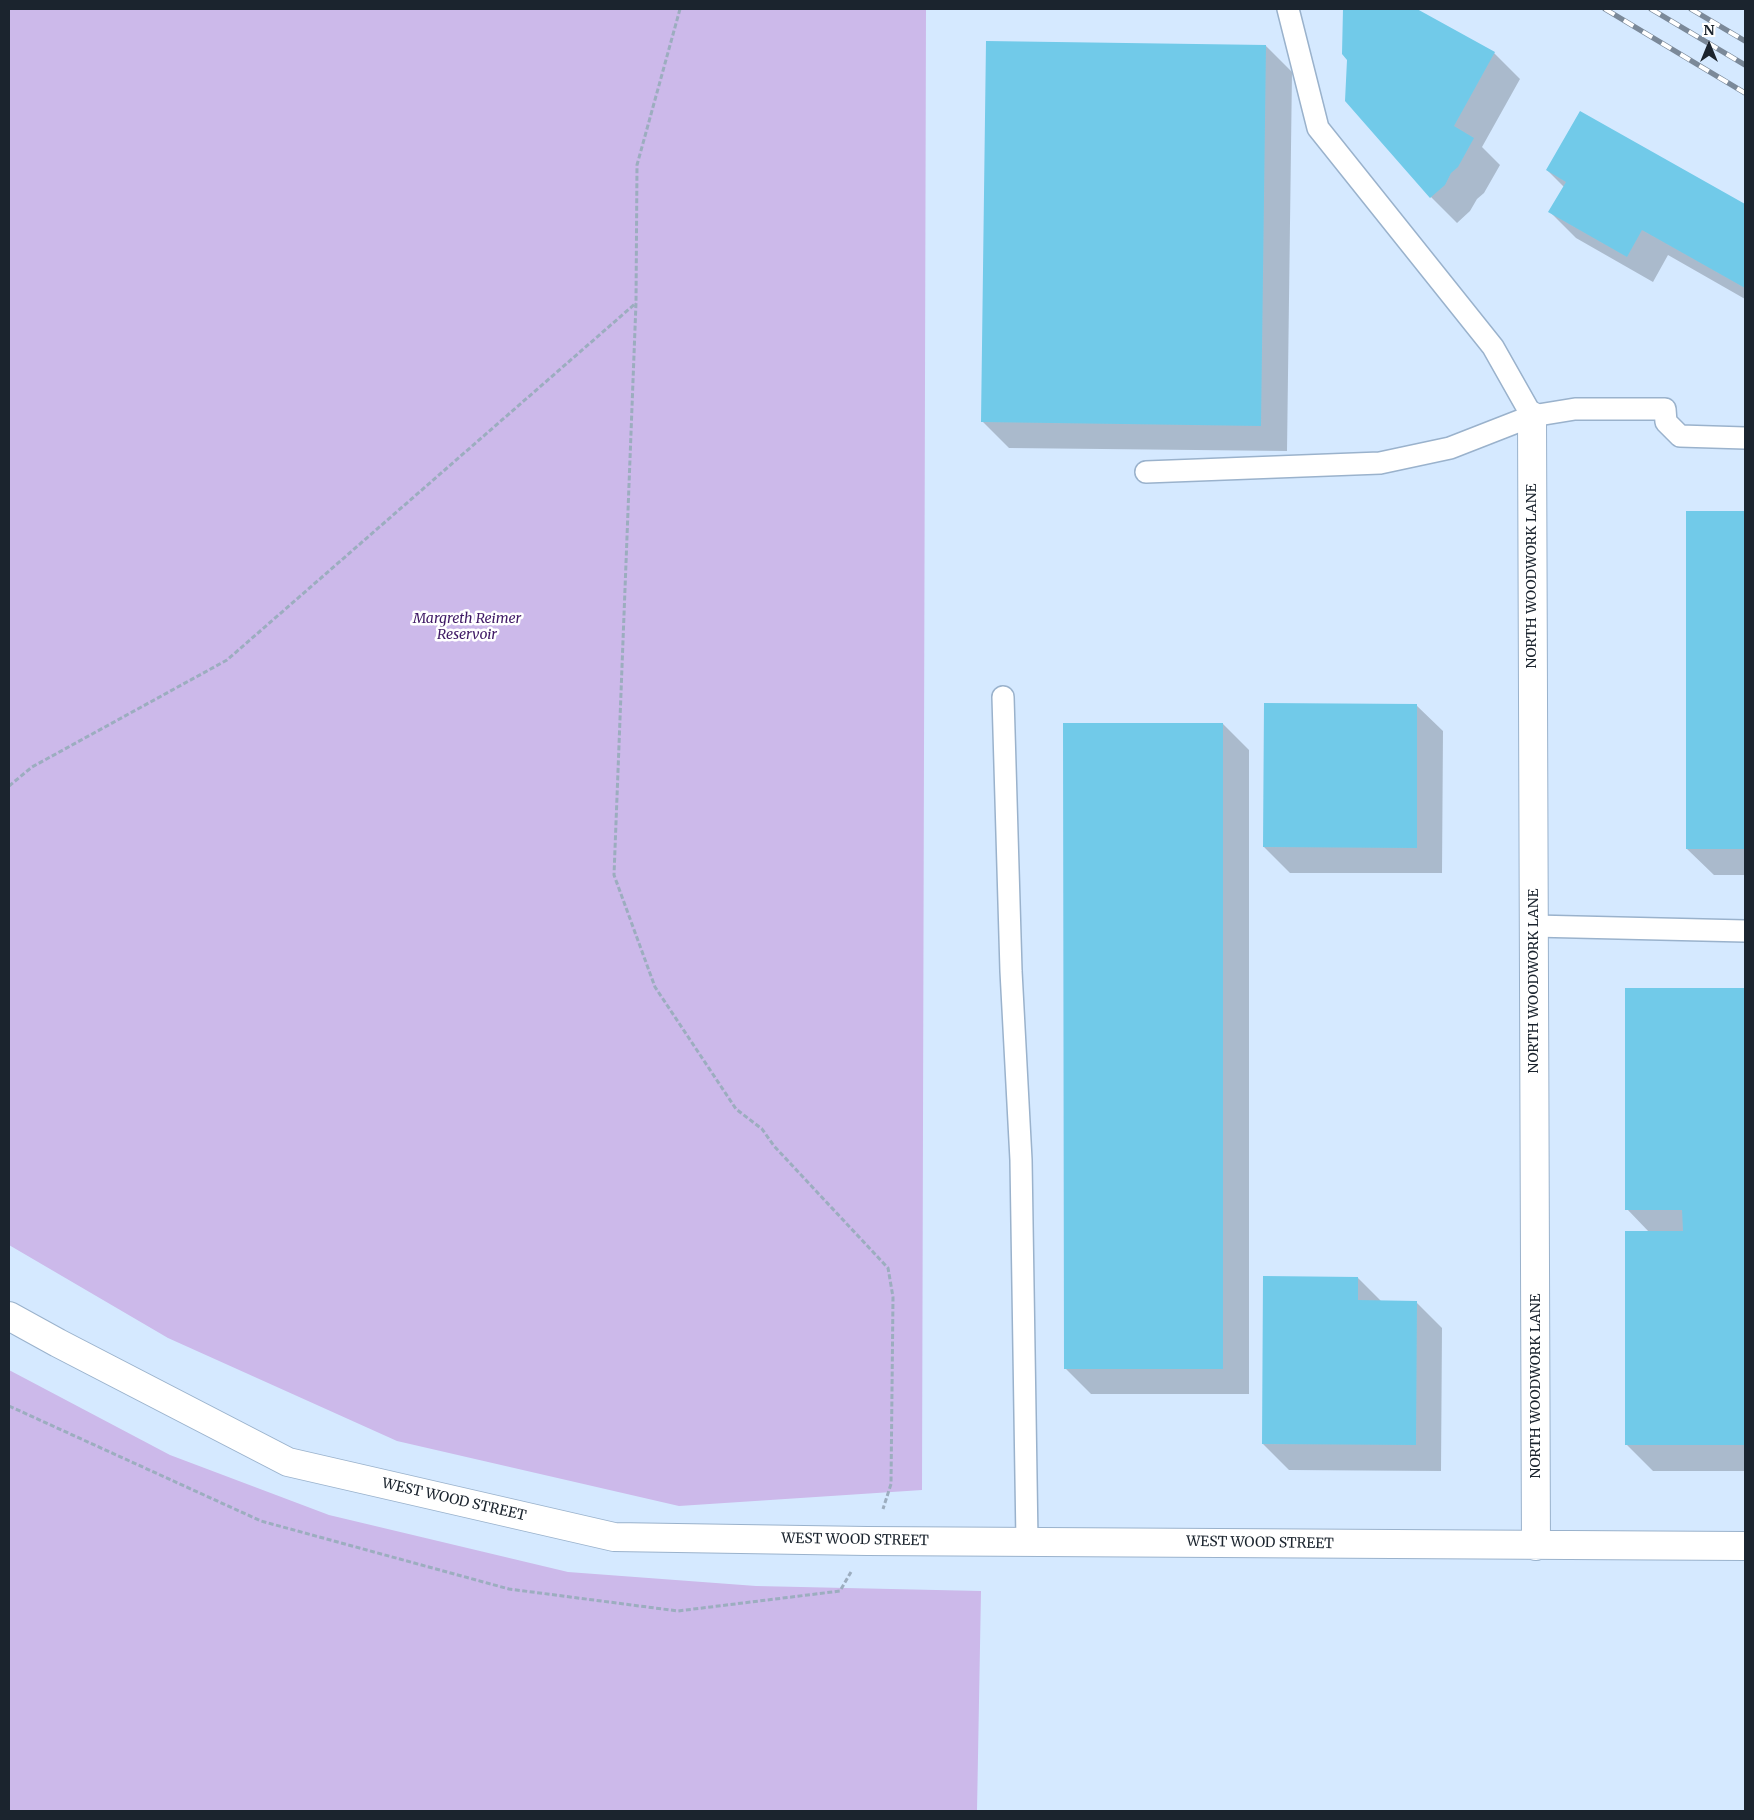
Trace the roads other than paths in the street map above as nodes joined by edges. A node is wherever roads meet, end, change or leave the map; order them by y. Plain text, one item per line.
1 (1288, 9) edge
2 (1532, 416) junction
3 (1745, 438) edge
4 (1146, 472) dead end
5 (1003, 697) dead end
6 (1534, 926) junction
7 (1745, 931) edge
8 (9, 1316) edge
9 (1027, 1541) junction
10 (1536, 1546) junction
11 (1745, 1546) edge

1 - 2 lane
2 - 3 lane
2 - 4 lane
2 - 6 street, NORTH WOODWORK LANE
5 - 9 lane
6 - 7 lane
6 - 10 street, NORTH WOODWORK LANE
8 - 9 street, WEST WOOD STREET
9 - 10 street, WEST WOOD STREET
10 - 11 street, WEST WOOD STREET

